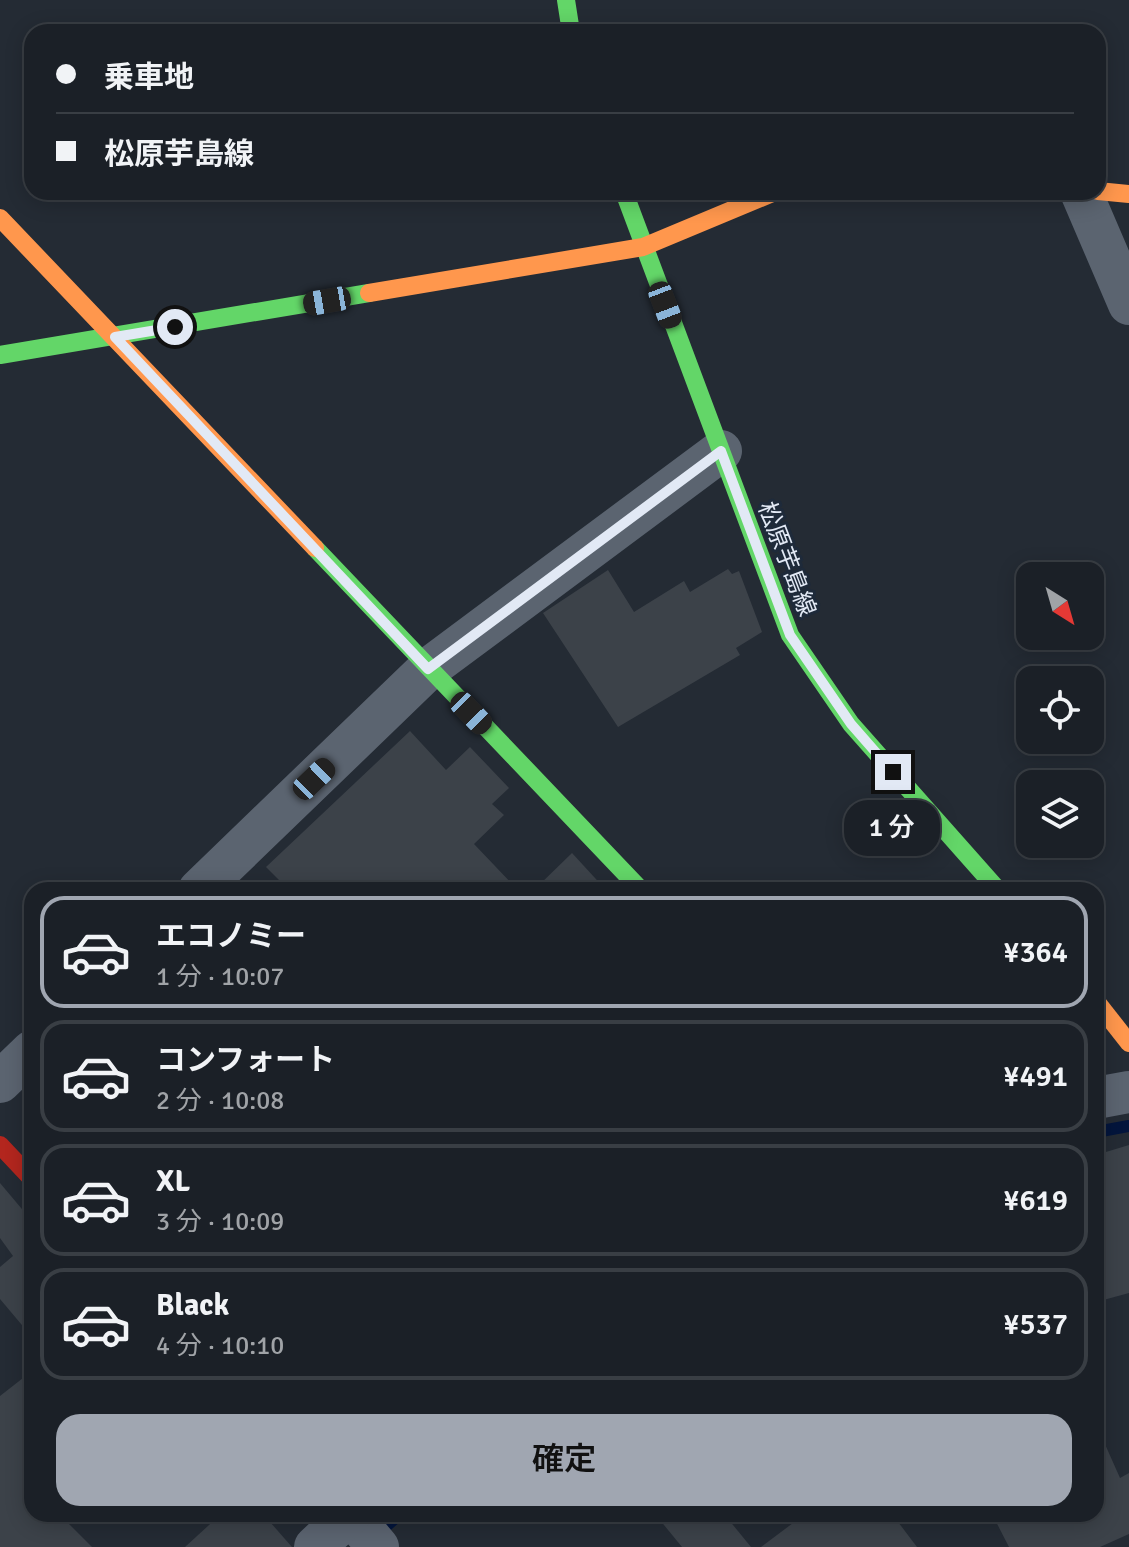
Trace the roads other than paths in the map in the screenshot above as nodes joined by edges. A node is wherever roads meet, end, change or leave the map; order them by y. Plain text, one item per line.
1 (566, 0) edge
2 (570, 24) edge
3 (1106, 192) edge
4 (1129, 194) edge
5 (627, 200) edge
6 (756, 200) edge
7 (1084, 200) edge
8 (0, 218) edge
9 (643, 247) junction
10 (1129, 304) edge
11 (115, 337) junction
12 (0, 355) edge
13 (721, 451) junction
14 (428, 669) junction
15 (207, 882) edge
16 (633, 882) edge
17 (991, 882) edge
18 (1104, 1011) edge
19 (1129, 1043) edge
20 (24, 1059) edge
21 (0, 1082) edge
22 (1129, 1092) edge
23 (1104, 1097) edge
24 (0, 1145) edge
25 (24, 1170) edge
26 (364, 1530) edge
27 (315, 1547) edge

1 - 2 street
3 - 4 street
5 - 9 street, 松原芋島線
6 - 9 street
7 - 10 street
8 - 11 street
9 - 11 street
9 - 13 street, 松原芋島線
11 - 12 street
11 - 14 street
13 - 14 street
13 - 17 street, 松原芋島線
14 - 15 street
14 - 16 street
18 - 19 street
20 - 21 street
22 - 23 street
24 - 25 street
26 - 27 street

